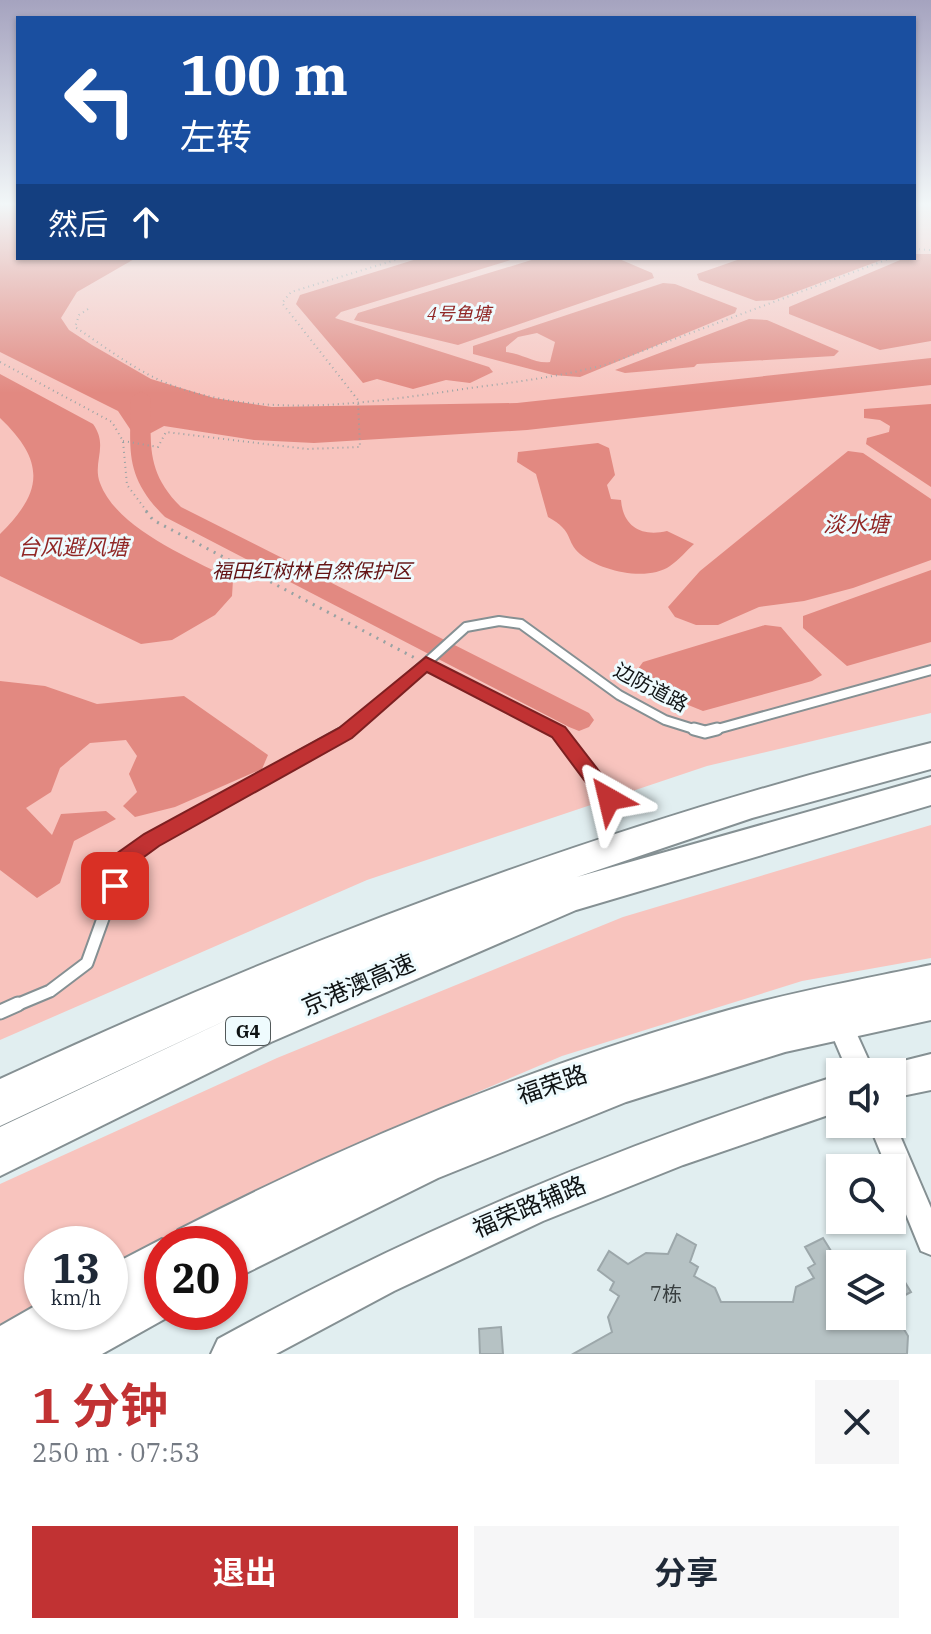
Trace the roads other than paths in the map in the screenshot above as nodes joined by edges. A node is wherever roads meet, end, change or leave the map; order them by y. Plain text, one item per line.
1 (426, 663) junction
2 (931, 670) edge
3 (931, 756) edge
4 (931, 791) edge
5 (609, 799) dead end
6 (561, 881) junction
7 (495, 907) junction
8 (931, 980) edge
9 (931, 1004) edge
10 (0, 1012) edge
11 (834, 1012) junction
12 (855, 1058) edge
13 (931, 1072) edge
14 (906, 1077) edge
15 (826, 1098) edge
16 (0, 1103) edge
17 (888, 1138) edge
18 (0, 1152) edge
19 (226, 1226) edge
20 (931, 1241) edge
21 (248, 1251) edge
22 (144, 1307) edge
23 (35, 1330) edge
24 (0, 1350) edge
25 (59, 1354) edge
26 (233, 1354) edge

1 - 2 lane, 边防道路
1 - 5 lane
1 - 10 lane, 边防道路
3 - 6 highway, G4
4 - 6 highway, G4
6 - 7 highway, G4
7 - 16 highway, 京港澳高速 / G4
7 - 18 highway, 京港澳高速 / G4
8 - 11 main road, 福荣路
9 - 11 main road, 福荣路
11 - 12 street
11 - 19 main road, 福荣路
11 - 21 main road, 福荣路
13 - 14 main road
15 - 26 main road, 福荣路辅路
17 - 20 street
22 - 25 main road
23 - 24 main road

